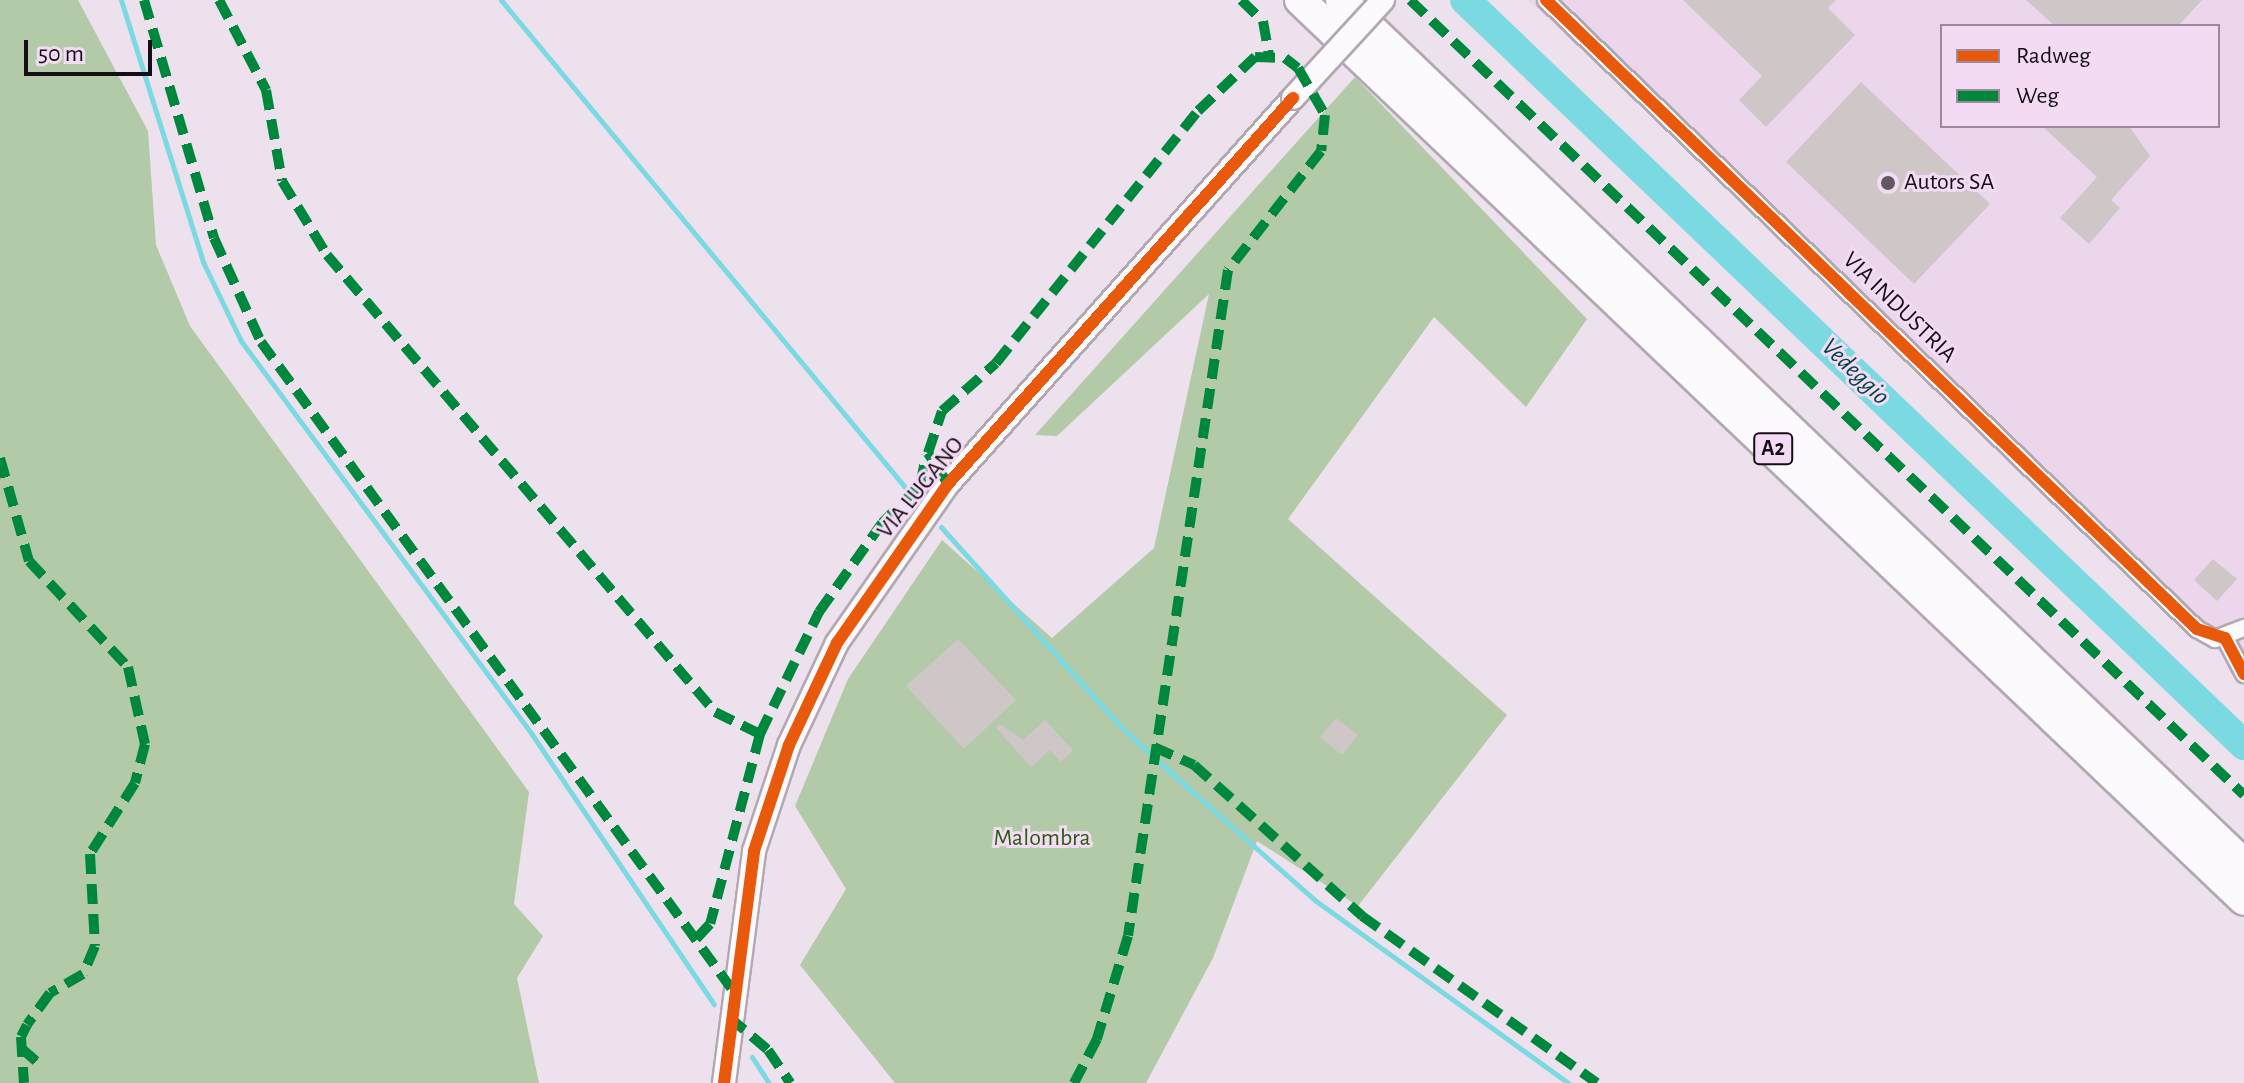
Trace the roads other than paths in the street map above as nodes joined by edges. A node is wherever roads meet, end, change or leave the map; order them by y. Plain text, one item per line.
1 (1300, 0) edge
2 (1341, 0) edge
3 (1383, 0) edge
4 (1546, 0) edge
5 (2244, 628) edge
6 (2225, 638) junction
7 (2244, 674) edge
8 (2244, 864) edge
9 (2244, 900) edge
10 (724, 1083) edge

1 - 9 highway, A2
2 - 8 highway, A2
3 - 10 main road, VIA LUGANO, bridge
4 - 6 street, VIA INDUSTRIA
5 - 6 street
6 - 7 street

